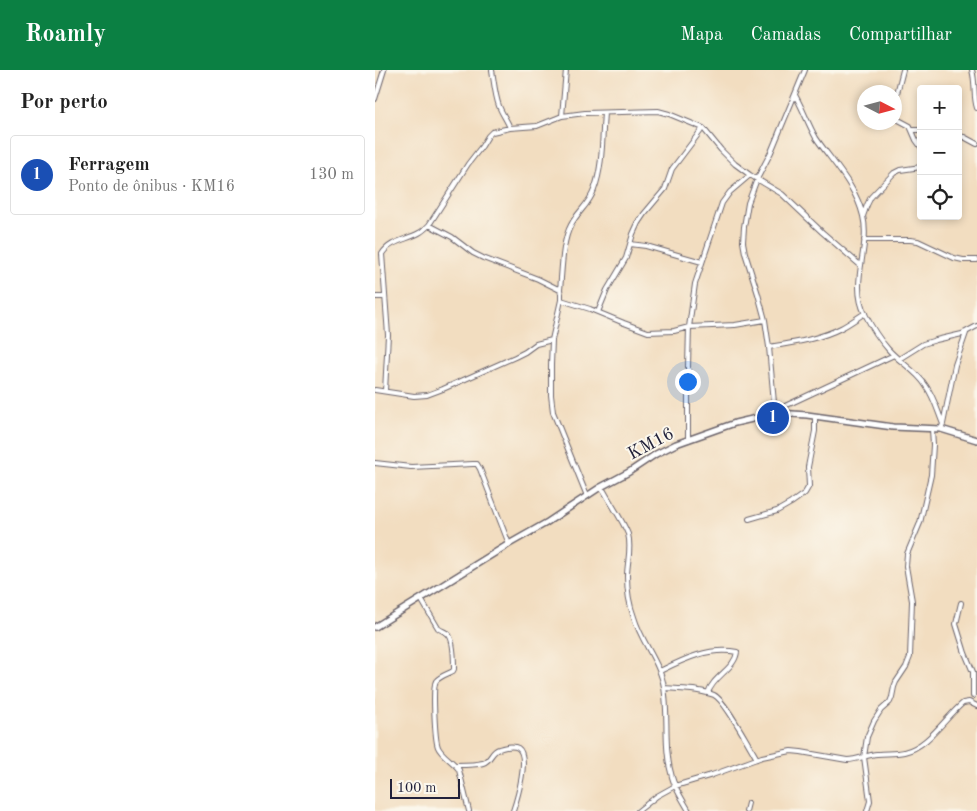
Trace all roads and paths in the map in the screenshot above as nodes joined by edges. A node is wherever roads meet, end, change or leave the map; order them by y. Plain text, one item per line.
1 (384, 70) edge
2 (492, 70) edge
3 (566, 70) edge
4 (805, 70) edge
5 (903, 70) edge
6 (972, 70) edge
7 (899, 85) edge
8 (795, 95) junction
9 (375, 99) edge
10 (977, 108) edge
11 (604, 113) junction
12 (562, 116) junction
13 (902, 122) edge
14 (510, 128) junction
15 (703, 128) junction
16 (913, 130) junction
17 (917, 130) edge
18 (962, 137) edge
19 (917, 141) edge
20 (977, 144) edge
21 (917, 168) edge
22 (750, 175) junction
23 (757, 179) junction
24 (863, 216) junction
25 (429, 225) junction
26 (864, 240) junction
27 (630, 244) junction
28 (977, 260) edge
29 (702, 262) junction
30 (860, 264) junction
31 (560, 290) junction
32 (375, 297) edge
33 (385, 297) junction
34 (561, 300) junction
35 (598, 312) junction
36 (865, 313) junction
37 (765, 320) junction
38 (977, 326) edge
39 (689, 327) junction
40 (966, 332) junction
41 (552, 340) junction
42 (769, 347) junction
43 (894, 355) junction
44 (899, 359) junction
45 (375, 390) edge
46 (385, 391) junction
47 (777, 413) junction
48 (815, 416) junction
49 (942, 427) junction
50 (932, 429) junction
51 (688, 440) junction
52 (977, 440) edge
53 (375, 463) edge
54 (599, 488) junction
55 (587, 496) junction
56 (749, 519) dead end
57 (509, 544) junction
58 (421, 599) junction
59 (961, 603) dead end
60 (375, 627) edge
61 (660, 671) junction
62 (664, 688) junction
63 (709, 693) junction
64 (975, 695) edge
65 (969, 702) junction
66 (977, 706) edge
67 (864, 757) junction
68 (757, 759) junction
69 (456, 765) junction
70 (675, 786) junction
71 (748, 803) dead end
72 (469, 811) edge
73 (513, 811) edge
74 (638, 811) edge
75 (689, 811) edge
76 (746, 811) edge
77 (867, 811) edge

1 - 9 street
2 - 14 street
3 - 12 street
4 - 8 street
5 - 7 street
6 - 10 street
8 - 23 street
8 - 24 street
11 - 12 street
11 - 15 street
11 - 31 street
12 - 14 street
13 - 16 street
14 - 25 street
15 - 22 street
15 - 27 street
16 - 17 street
16 - 19 street
18 - 20 street
21 - 24 street
22 - 23 street
22 - 29 street
23 - 30 street
23 - 37 street
24 - 26 street
25 - 31 street
25 - 33 street
26 - 28 street
26 - 30 street
27 - 29 street
27 - 35 street
29 - 39 street
30 - 36 street
31 - 34 street
32 - 33 street
33 - 46 street
34 - 35 street
34 - 41 street
35 - 39 street
36 - 42 street
36 - 43 street
37 - 39 street
37 - 42 street
38 - 40 street
39 - 51 street
40 - 44 street
40 - 49 street
41 - 46 street
41 - 55 street
42 - 47 street
43 - 44 street
43 - 47 street
44 - 49 street
45 - 46 street
47 - 48 street, KM16
47 - 51 street, KM16
48 - 50 street, KM16
48 - 56 street
49 - 50 street, KM16
49 - 52 street, KM16
50 - 67 street
51 - 54 street, KM16
53 - 57 street
54 - 55 street, KM16
54 - 61 street
55 - 57 street, KM16
57 - 58 street, KM16
58 - 60 street, KM16
58 - 69 street
59 - 64 street
61 - 62 street
61 - 63 street
62 - 63 street
62 - 70 street
63 - 68 street
64 - 65 street
65 - 66 street
65 - 67 street
67 - 68 street
67 - 77 street
68 - 70 street
69 - 72 street
69 - 73 street
70 - 74 street
70 - 75 street
71 - 76 street

